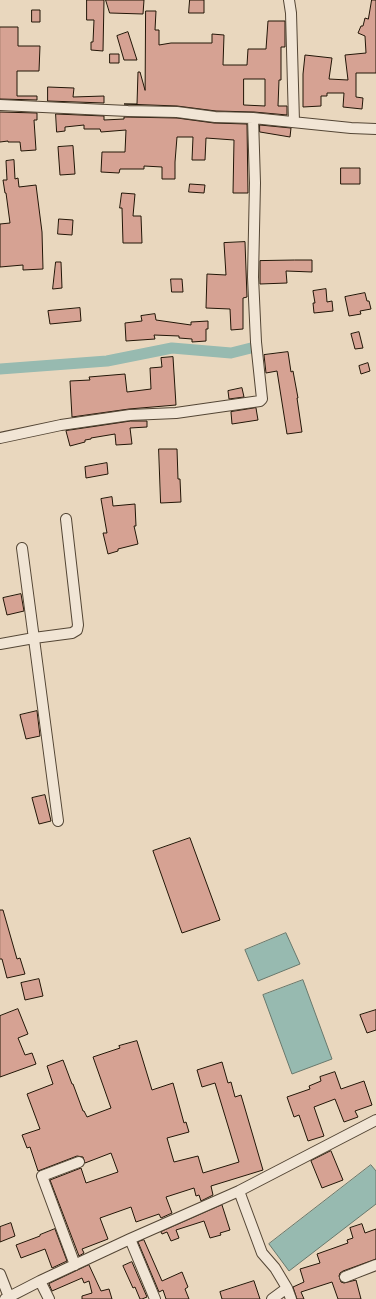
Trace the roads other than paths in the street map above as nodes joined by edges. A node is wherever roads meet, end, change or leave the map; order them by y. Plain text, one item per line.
1 (289, 0) edge
2 (0, 105) edge
3 (253, 118) junction
4 (294, 122) junction
5 (376, 129) edge
6 (0, 438) edge
7 (66, 519) dead end
8 (22, 548) dead end
9 (34, 638) junction
10 (0, 644) edge
11 (58, 821) dead end
12 (376, 1120) edge
13 (79, 1162) dead end
14 (239, 1191) junction
15 (130, 1239) junction
16 (75, 1265) junction
17 (376, 1265) edge
18 (0, 1274) edge
19 (345, 1277) dead end
20 (40, 1281) junction
21 (287, 1288) junction
22 (7, 1298) edge
23 (49, 1299) edge
24 (155, 1299) edge
25 (272, 1299) edge
26 (291, 1299) edge

1 - 4 street
2 - 3 street
3 - 4 street
3 - 6 street
4 - 5 street
7 - 9 street
8 - 9 street
9 - 10 street
9 - 11 street
12 - 14 street
13 - 16 street
14 - 15 street
14 - 21 street
15 - 16 street
15 - 24 street
16 - 20 street
17 - 19 street
18 - 22 street
20 - 22 street
20 - 23 street
21 - 25 street
21 - 26 street

